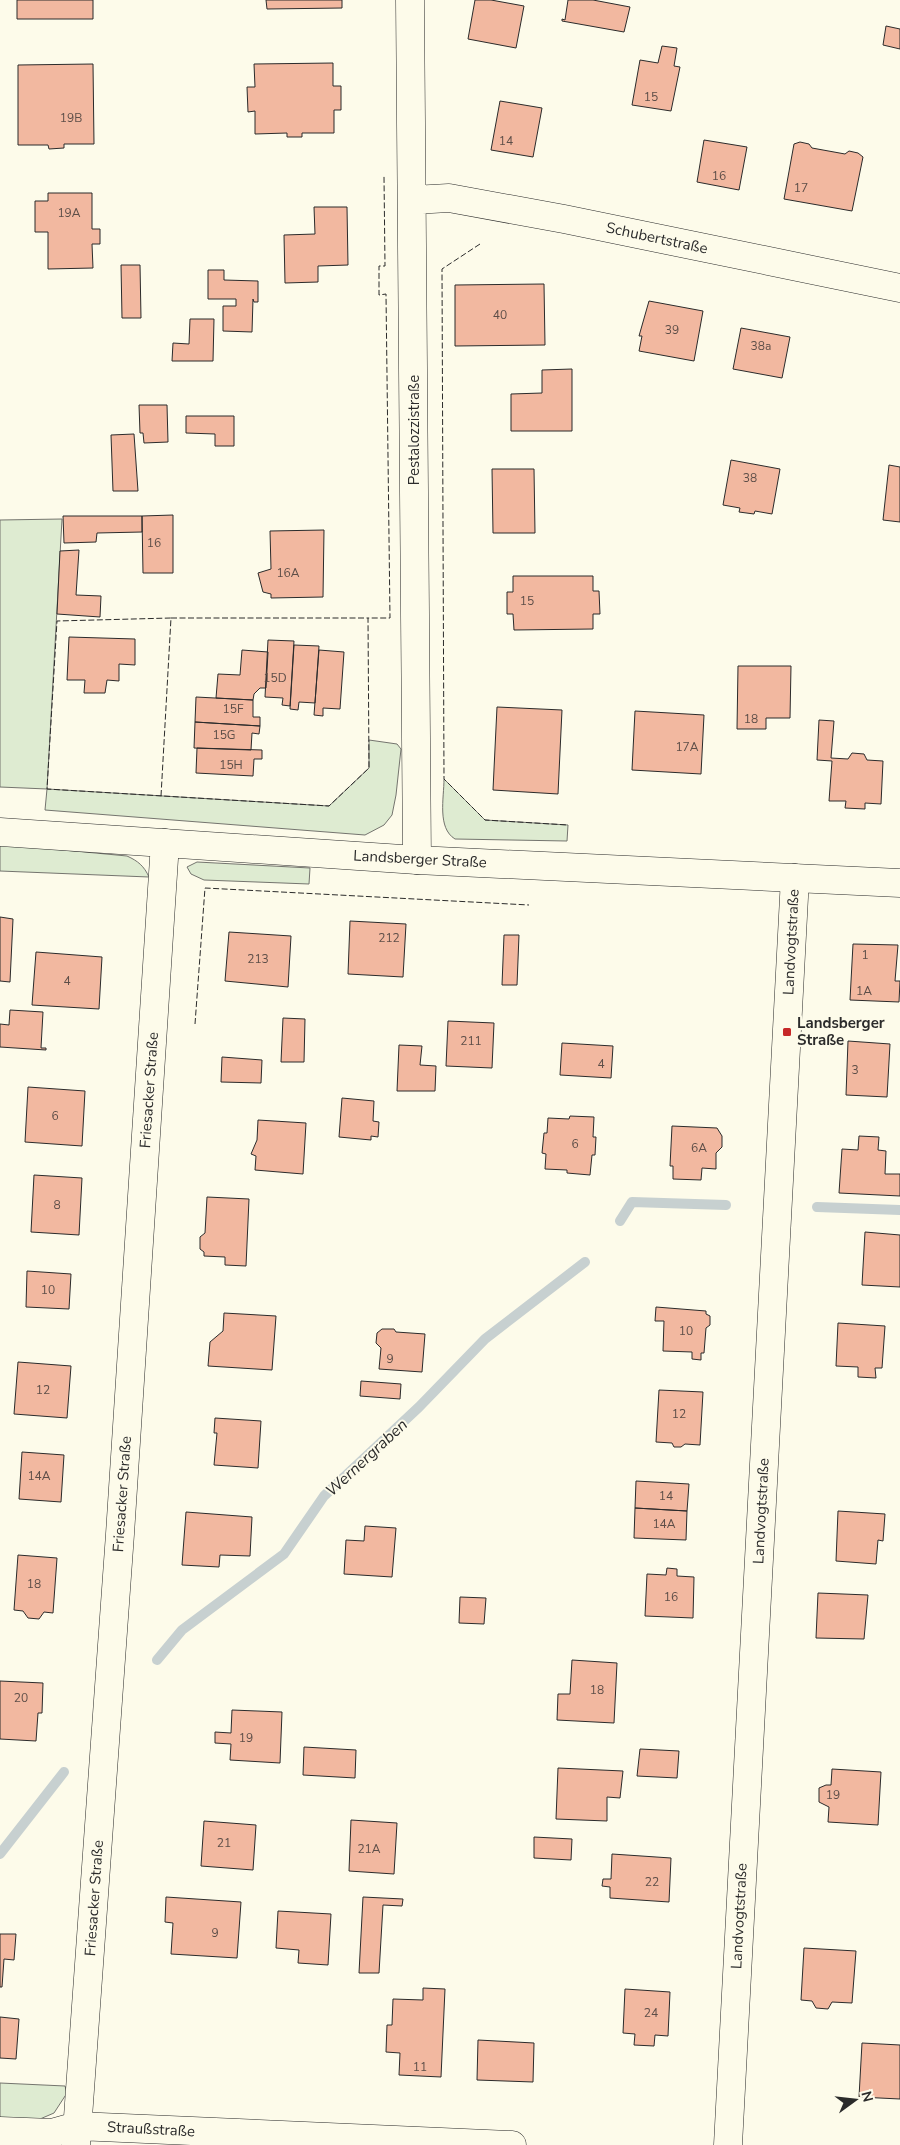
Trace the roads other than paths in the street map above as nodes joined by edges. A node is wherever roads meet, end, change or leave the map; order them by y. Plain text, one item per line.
1 (410, 0) edge
2 (413, 200) junction
3 (900, 288) edge
4 (0, 832) edge
5 (165, 844) junction
6 (417, 860) junction
7 (794, 878) junction
8 (900, 883) edge
9 (0, 2132) edge
10 (77, 2136) edge
11 (512, 2145) edge
12 (728, 2145) edge

1 - 2 street, Pestalozzistraße
2 - 3 street, Schubertstraße
2 - 6 street, Pestalozzistraße
4 - 5 street, Landsberger Straße
5 - 6 street, Landsberger Straße
5 - 10 street, Friesacker Straße
6 - 7 street, Landsberger Straße
7 - 8 street, Landsberger Straße
7 - 12 street, Landvogtstraße
9 - 10 street, Straußstraße
10 - 11 street, Straußstraße

